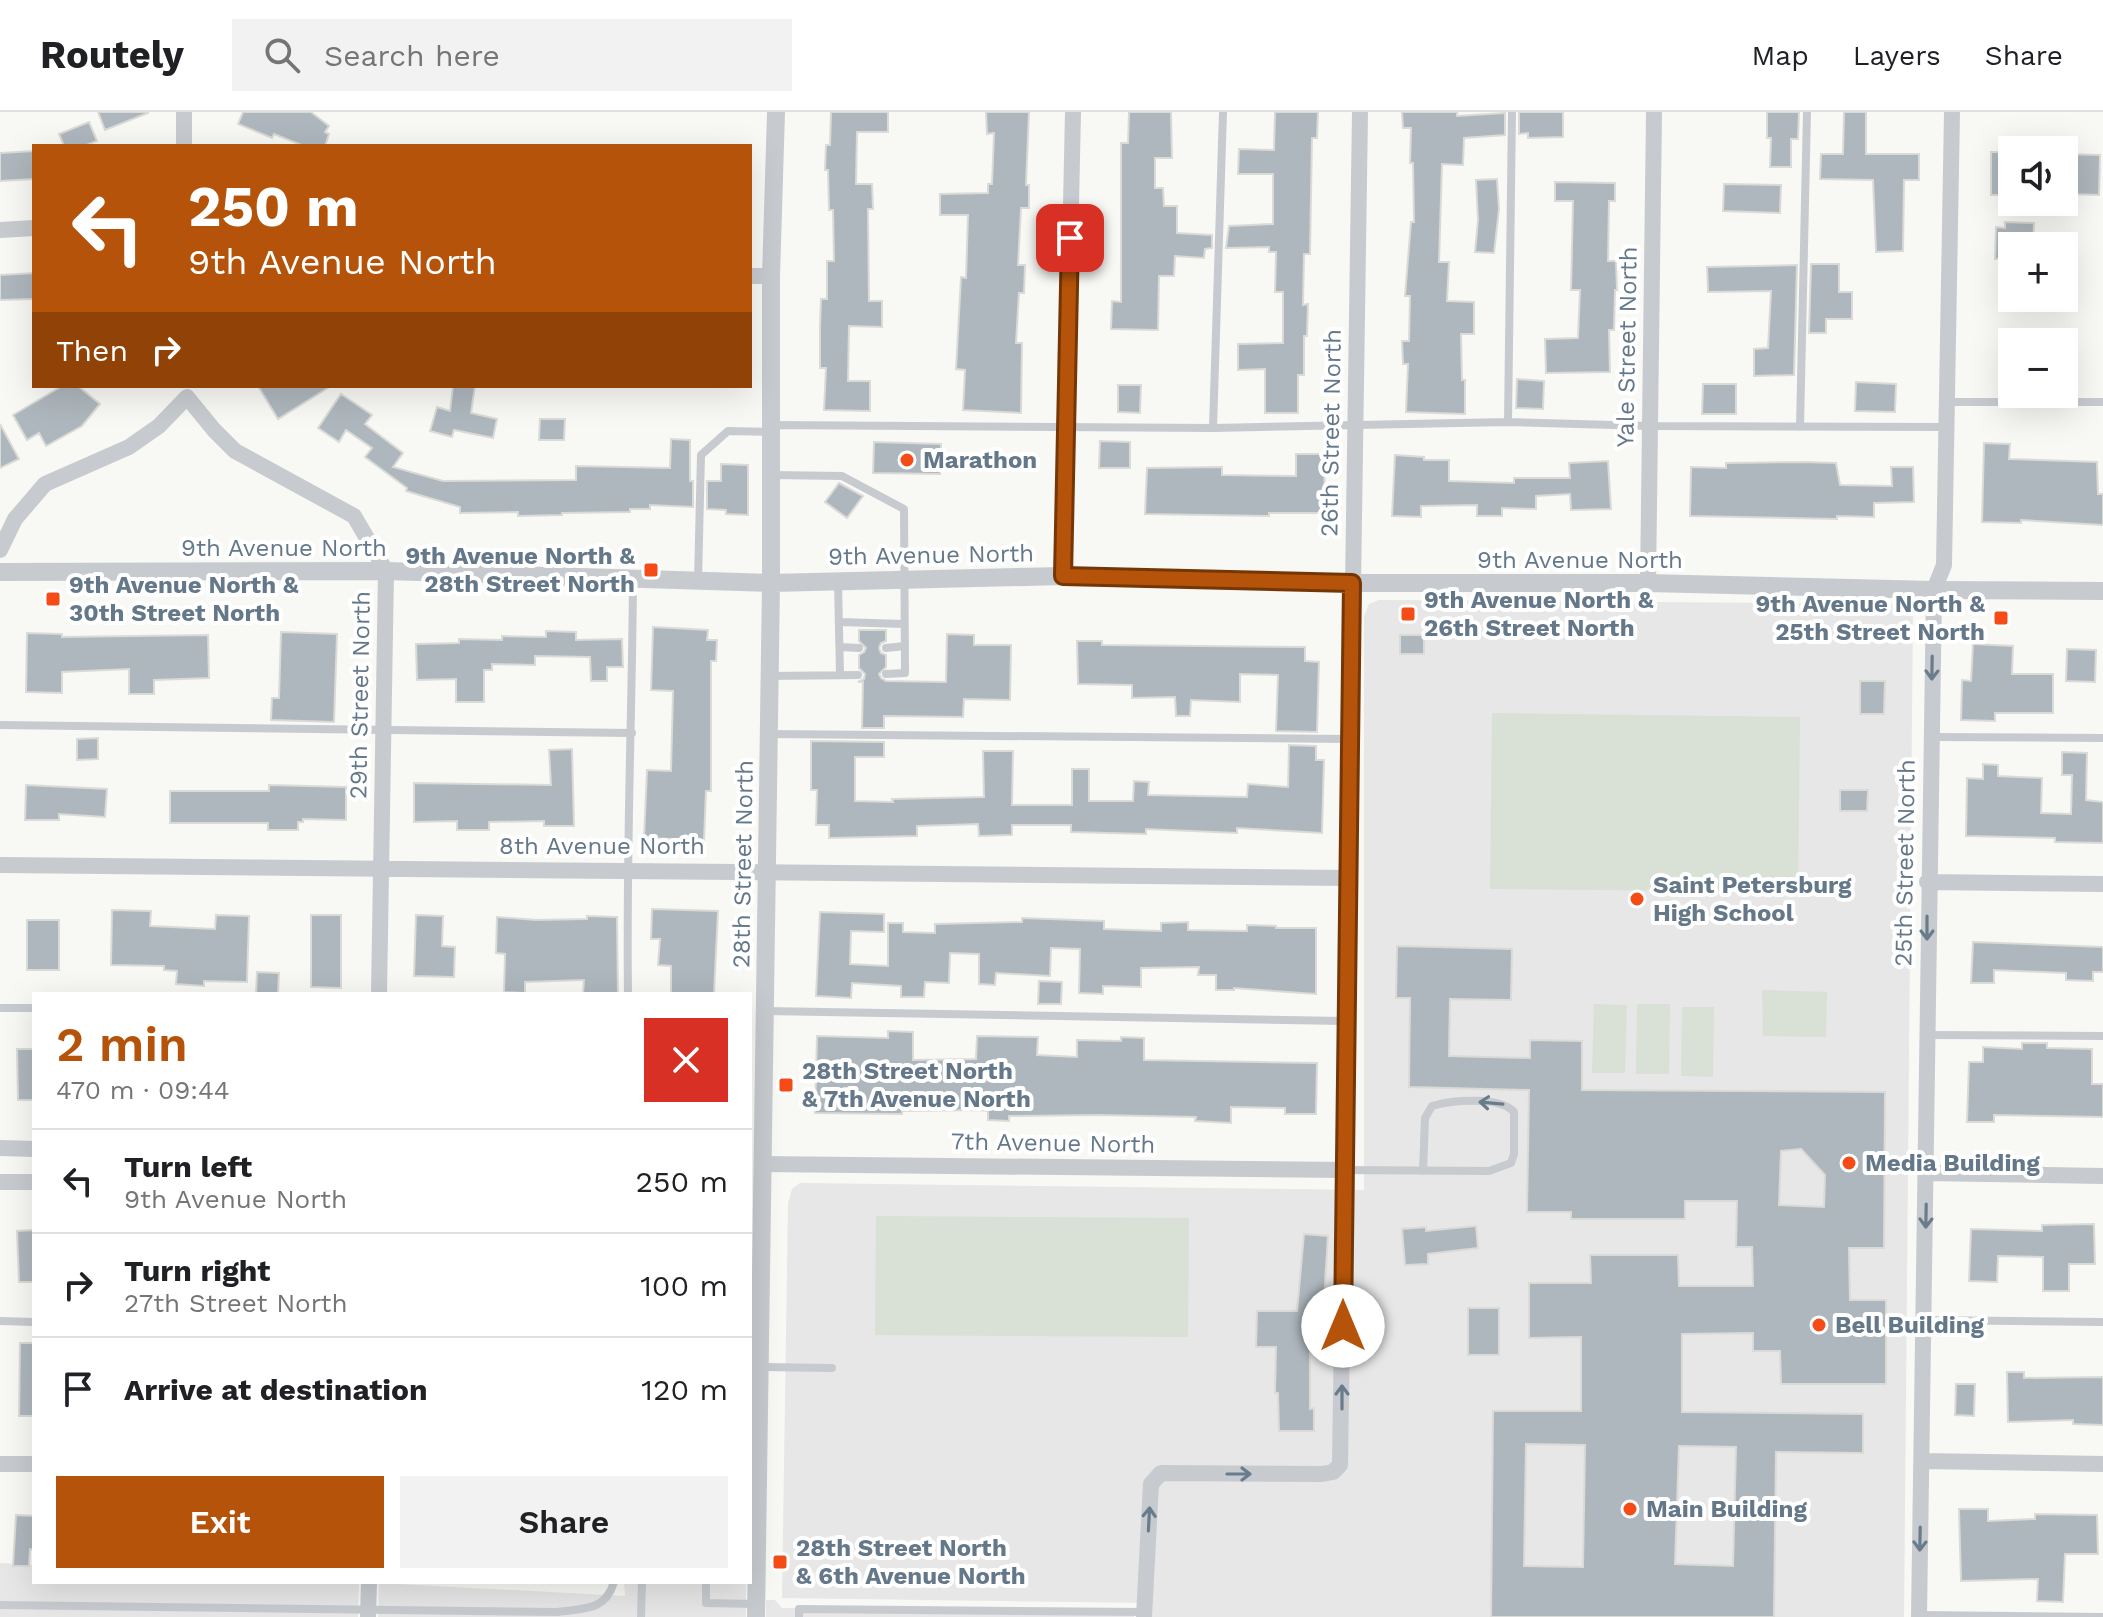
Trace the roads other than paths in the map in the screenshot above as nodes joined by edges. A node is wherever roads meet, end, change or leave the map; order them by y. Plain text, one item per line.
1 (184, 112) edge
2 (776, 112) edge
3 (1073, 112) edge
4 (1223, 112) edge
5 (1360, 112) edge
6 (1512, 112) edge
7 (1654, 112) edge
8 (1807, 112) edge
9 (1952, 112) edge
10 (184, 144) edge
11 (32, 228) edge
12 (0, 230) edge
13 (752, 276) edge
14 (771, 276) junction
15 (187, 392) edge
16 (1946, 402) junction
17 (2103, 402) edge
18 (1508, 422) junction
19 (1355, 425) junction
20 (1065, 426) junction
21 (1650, 426) junction
22 (1800, 427) junction
23 (1945, 427) junction
24 (772, 428) junction
25 (1213, 428) junction
26 (772, 475) junction
27 (0, 550) edge
28 (386, 571) junction
29 (0, 572) edge
30 (1063, 576) junction
31 (633, 579) junction
32 (903, 580) junction
33 (698, 581) junction
34 (838, 581) junction
35 (771, 583) junction
36 (1352, 583) junction
37 (1648, 583) junction
38 (1934, 590) junction
39 (2103, 591) edge
40 (839, 622) junction
41 (904, 624) junction
42 (905, 646) junction
43 (840, 647) junction
44 (859, 648) dead end
45 (886, 648) dead end
46 (886, 674) dead end
47 (840, 675) junction
48 (858, 675) dead end
49 (769, 676) junction
50 (0, 725) edge
51 (383, 731) junction
52 (632, 733) junction
53 (769, 734) junction
54 (1931, 737) junction
55 (2103, 738) edge
56 (1349, 739) junction
57 (0, 865) edge
58 (381, 868) junction
59 (626, 870) junction
60 (765, 871) junction
61 (1348, 878) junction
62 (1927, 882) junction
63 (2103, 884) edge
64 (379, 992) edge
65 (628, 992) edge
66 (0, 1008) edge
67 (32, 1008) edge
68 (764, 1011) junction
69 (1345, 1021) junction
70 (1927, 1035) junction
71 (2103, 1036) edge
72 (0, 1148) edge
73 (32, 1149) edge
74 (758, 1159) edge
75 (1344, 1170) junction
76 (1423, 1171) junction
77 (1926, 1173) junction
78 (2103, 1176) edge
79 (0, 1182) edge
80 (32, 1182) edge
81 (756, 1189) edge
82 (1924, 1320) junction
83 (0, 1321) edge
84 (32, 1322) edge
85 (2103, 1322) edge
86 (759, 1367) junction
87 (832, 1368) dead end
88 (1922, 1461) junction
89 (0, 1464) edge
90 (32, 1464) edge
91 (2103, 1464) edge
92 (754, 1472) edge
93 (369, 1584) edge
94 (613, 1584) edge
95 (642, 1584) edge
96 (706, 1584) edge
97 (0, 1605) edge
98 (756, 1610) edge
99 (368, 1613) edge
100 (903, 1613) edge
101 (499, 1614) edge
102 (1099, 1614) edge
103 (1144, 1614) edge
104 (1919, 1616) edge
105 (2005, 1616) edge
106 (641, 1617) edge
107 (799, 1617) edge
108 (2103, 1617) edge

1 - 10 street
2 - 14 street, 28th Street North
3 - 20 street
4 - 25 lane
5 - 19 street, 26th Street North
6 - 18 lane
7 - 21 street, Yale Street North
8 - 22 lane
9 - 16 street, 25th Street North
11 - 12 street
13 - 14 street
14 - 24 street, 28th Street North
15 - 27 street, 29th Street North
15 - 28 street, 29th Street North
16 - 17 lane
16 - 23 street, 25th Street North
18 - 19 lane
18 - 21 lane
19 - 25 lane
19 - 36 street, 26th Street North
20 - 24 lane
20 - 25 lane
20 - 30 street
21 - 22 lane
21 - 37 street, Yale Street North
22 - 23 lane
23 - 38 street, 25th Street North
24 - 26 street, 28th Street North
24 - 33 lane
26 - 32 lane
26 - 35 street, 28th Street North
28 - 29 street, 9th Avenue North
28 - 31 street, 9th Avenue North
28 - 51 street, 29th Street North
30 - 32 street, 9th Avenue North
30 - 36 street, 9th Avenue North
31 - 33 street, 9th Avenue North
31 - 52 lane
32 - 34 street, 9th Avenue North
32 - 41 lane
33 - 35 street, 9th Avenue North
34 - 35 street, 9th Avenue North
34 - 40 lane
35 - 49 street, 28th Street North
36 - 37 street, 9th Avenue North
36 - 56 street, 26th Street North
37 - 38 street, 9th Avenue North
38 - 39 street, 9th Avenue North
38 -> 54 street, 25th Street North
40 - 41 lane
40 - 43 lane
41 - 42 lane
42 - 45 lane
42 - 46 lane
43 - 44 lane
43 - 47 lane
47 - 48 lane
47 - 49 lane
49 - 53 street, 28th Street North
50 - 51 lane
51 - 52 lane
51 - 58 street, 29th Street North
52 - 59 lane
53 - 56 lane
53 - 60 street, 28th Street North
54 - 55 lane
54 - 62 street, 25th Street North
56 - 61 street, 26th Street North
57 - 58 street, 8th Avenue North
58 - 59 street, 8th Avenue North
58 - 64 street, 29th Street North
59 - 60 street, 8th Avenue North
59 - 65 lane
60 - 61 street, 8th Avenue North
60 - 68 street, 28th Street North
61 - 69 street, 26th Street North
62 - 63 street
62 -> 70 street, 25th Street North
66 - 67 lane
68 - 69 lane
68 - 74 street, 28th Street North
69 - 75 street, 26th Street North
70 - 71 lane
70 - 77 street, 25th Street North
72 - 73 street
74 - 75 street, 7th Avenue North
74 - 81 street, 28th Street North
75 - 76 lane
103 -> 75 street, 26th Street North
76 -> 76 lane
77 - 78 street
77 -> 82 street, 25th Street North
79 - 80 street
81 - 86 street, 28th Street North
82 - 85 lane
82 - 88 street, 25th Street North
83 - 84 lane
86 - 87 lane
86 - 92 street, 28th Street North
88 - 91 street
88 -> 104 street, 25th Street North
89 - 90 street
92 - 98 street, 28th Street North
93 - 99 street
94 - 101 lane
95 - 106 lane
96 - 98 lane
97 - 99 lane
99 - 101 lane
100 - 102 lane
100 - 107 lane
102 - 103 lane
104 - 105 lane
105 - 108 lane

